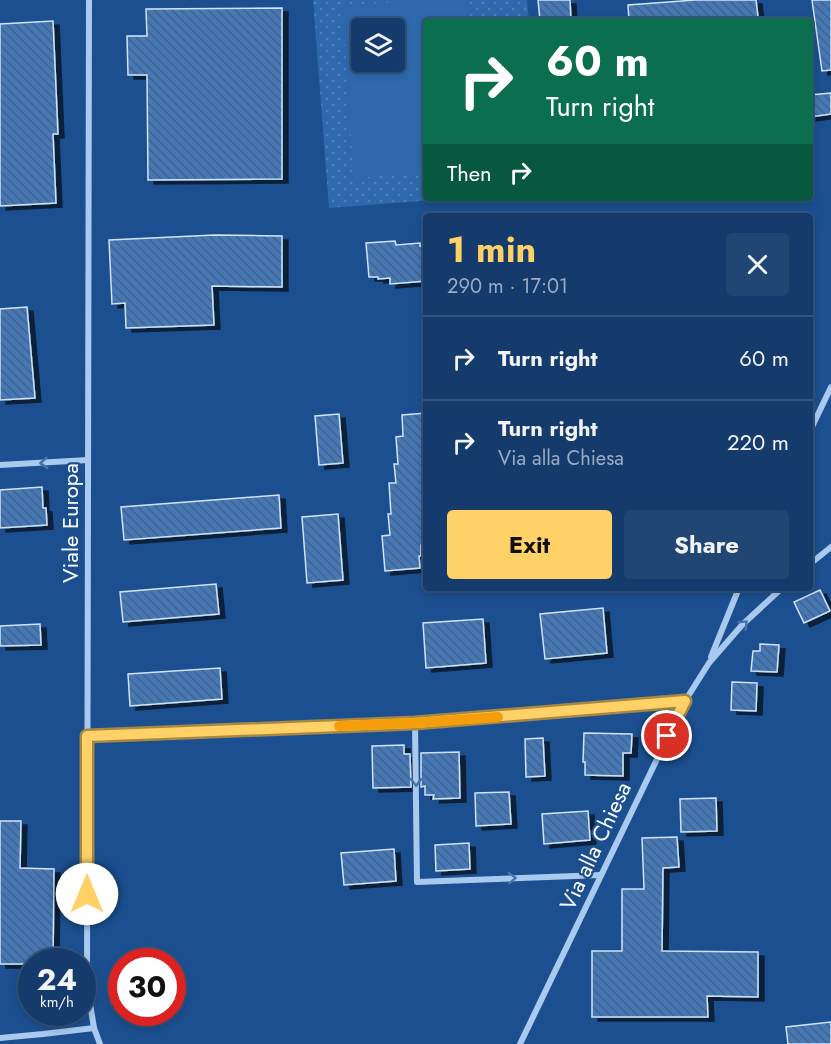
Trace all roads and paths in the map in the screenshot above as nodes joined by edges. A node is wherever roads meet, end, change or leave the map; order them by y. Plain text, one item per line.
1 (88, 0) edge
2 (831, 387) edge
3 (813, 425) edge
4 (88, 460) junction
5 (0, 465) edge
6 (831, 547) edge
7 (813, 562) edge
8 (738, 591) edge
9 (779, 591) edge
10 (709, 663) junction
11 (685, 701) junction
12 (415, 723) junction
13 (87, 736) junction
14 (601, 875) junction
15 (94, 1028) junction
16 (0, 1038) edge
17 (100, 1044) edge
18 (520, 1044) edge

1 - 4 street, Viale Europa
2 - 3 street
4 -> 5 street
4 - 13 street, Viale Europa
6 - 7 street
8 - 10 street
10 -> 9 street, Via alla Chiesa
10 - 11 street, Via alla Chiesa
11 - 12 street
11 - 14 street, Via alla Chiesa
12 - 13 street
12 -> 14 street
13 - 15 street, Viale Europa
14 - 18 street, Via alla Chiesa
15 - 16 street
15 - 17 street, Viale Europa

